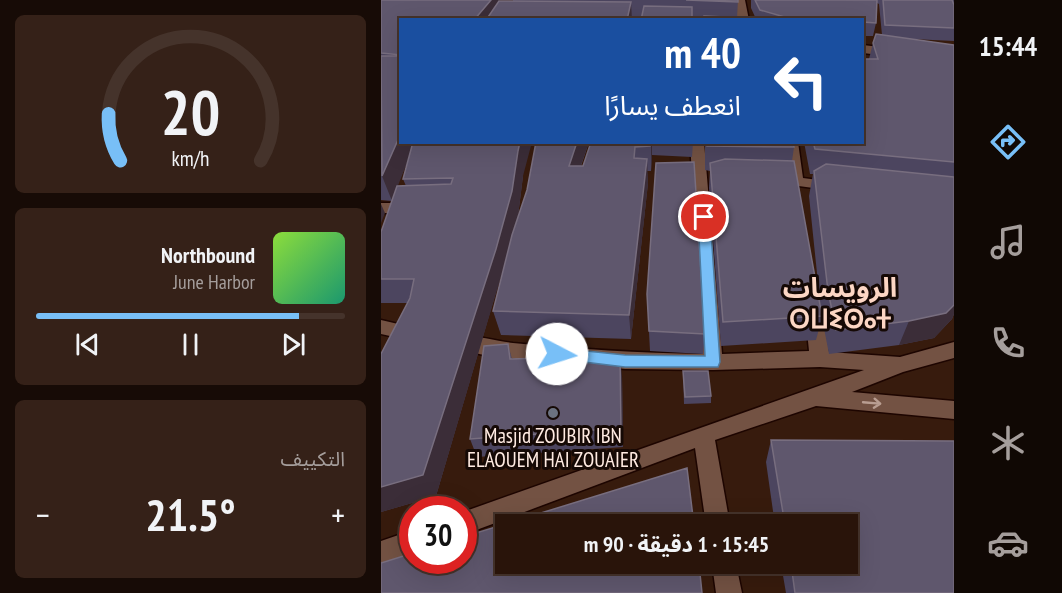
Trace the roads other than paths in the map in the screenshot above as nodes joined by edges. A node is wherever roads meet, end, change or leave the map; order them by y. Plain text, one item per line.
1 (740, 0) edge
2 (743, 18) edge
3 (864, 49) edge
4 (912, 55) edge
5 (697, 144) edge
6 (791, 144) edge
7 (681, 175) edge
8 (705, 176) junction
9 (775, 181) edge
10 (796, 182) junction
11 (853, 187) edge
12 (424, 208) edge
13 (387, 209) edge
14 (385, 229) edge
15 (811, 290) edge
16 (381, 327) edge
17 (954, 350) edge
18 (820, 359) junction
19 (713, 362) junction
20 (900, 365) junction
21 (814, 398) junction
22 (954, 410) edge
23 (704, 436) junction
24 (716, 514) edge
25 (477, 519) edge
26 (399, 547) edge
27 (381, 553) edge
28 (726, 574) edge
29 (729, 593) edge

1 - 2 street
3 - 4 street
5 - 8 street
6 - 10 street
7 - 8 street
8 - 19 street
9 - 10 street
10 - 11 street
12 - 13 street
13 - 14 street
15 - 18 street
16 - 19 street
17 - 20 street
18 - 19 street
18 - 20 street
20 - 21 street
21 -> 22 street
21 - 23 street
23 - 24 street
23 - 25 street
26 - 27 street
28 - 29 street

